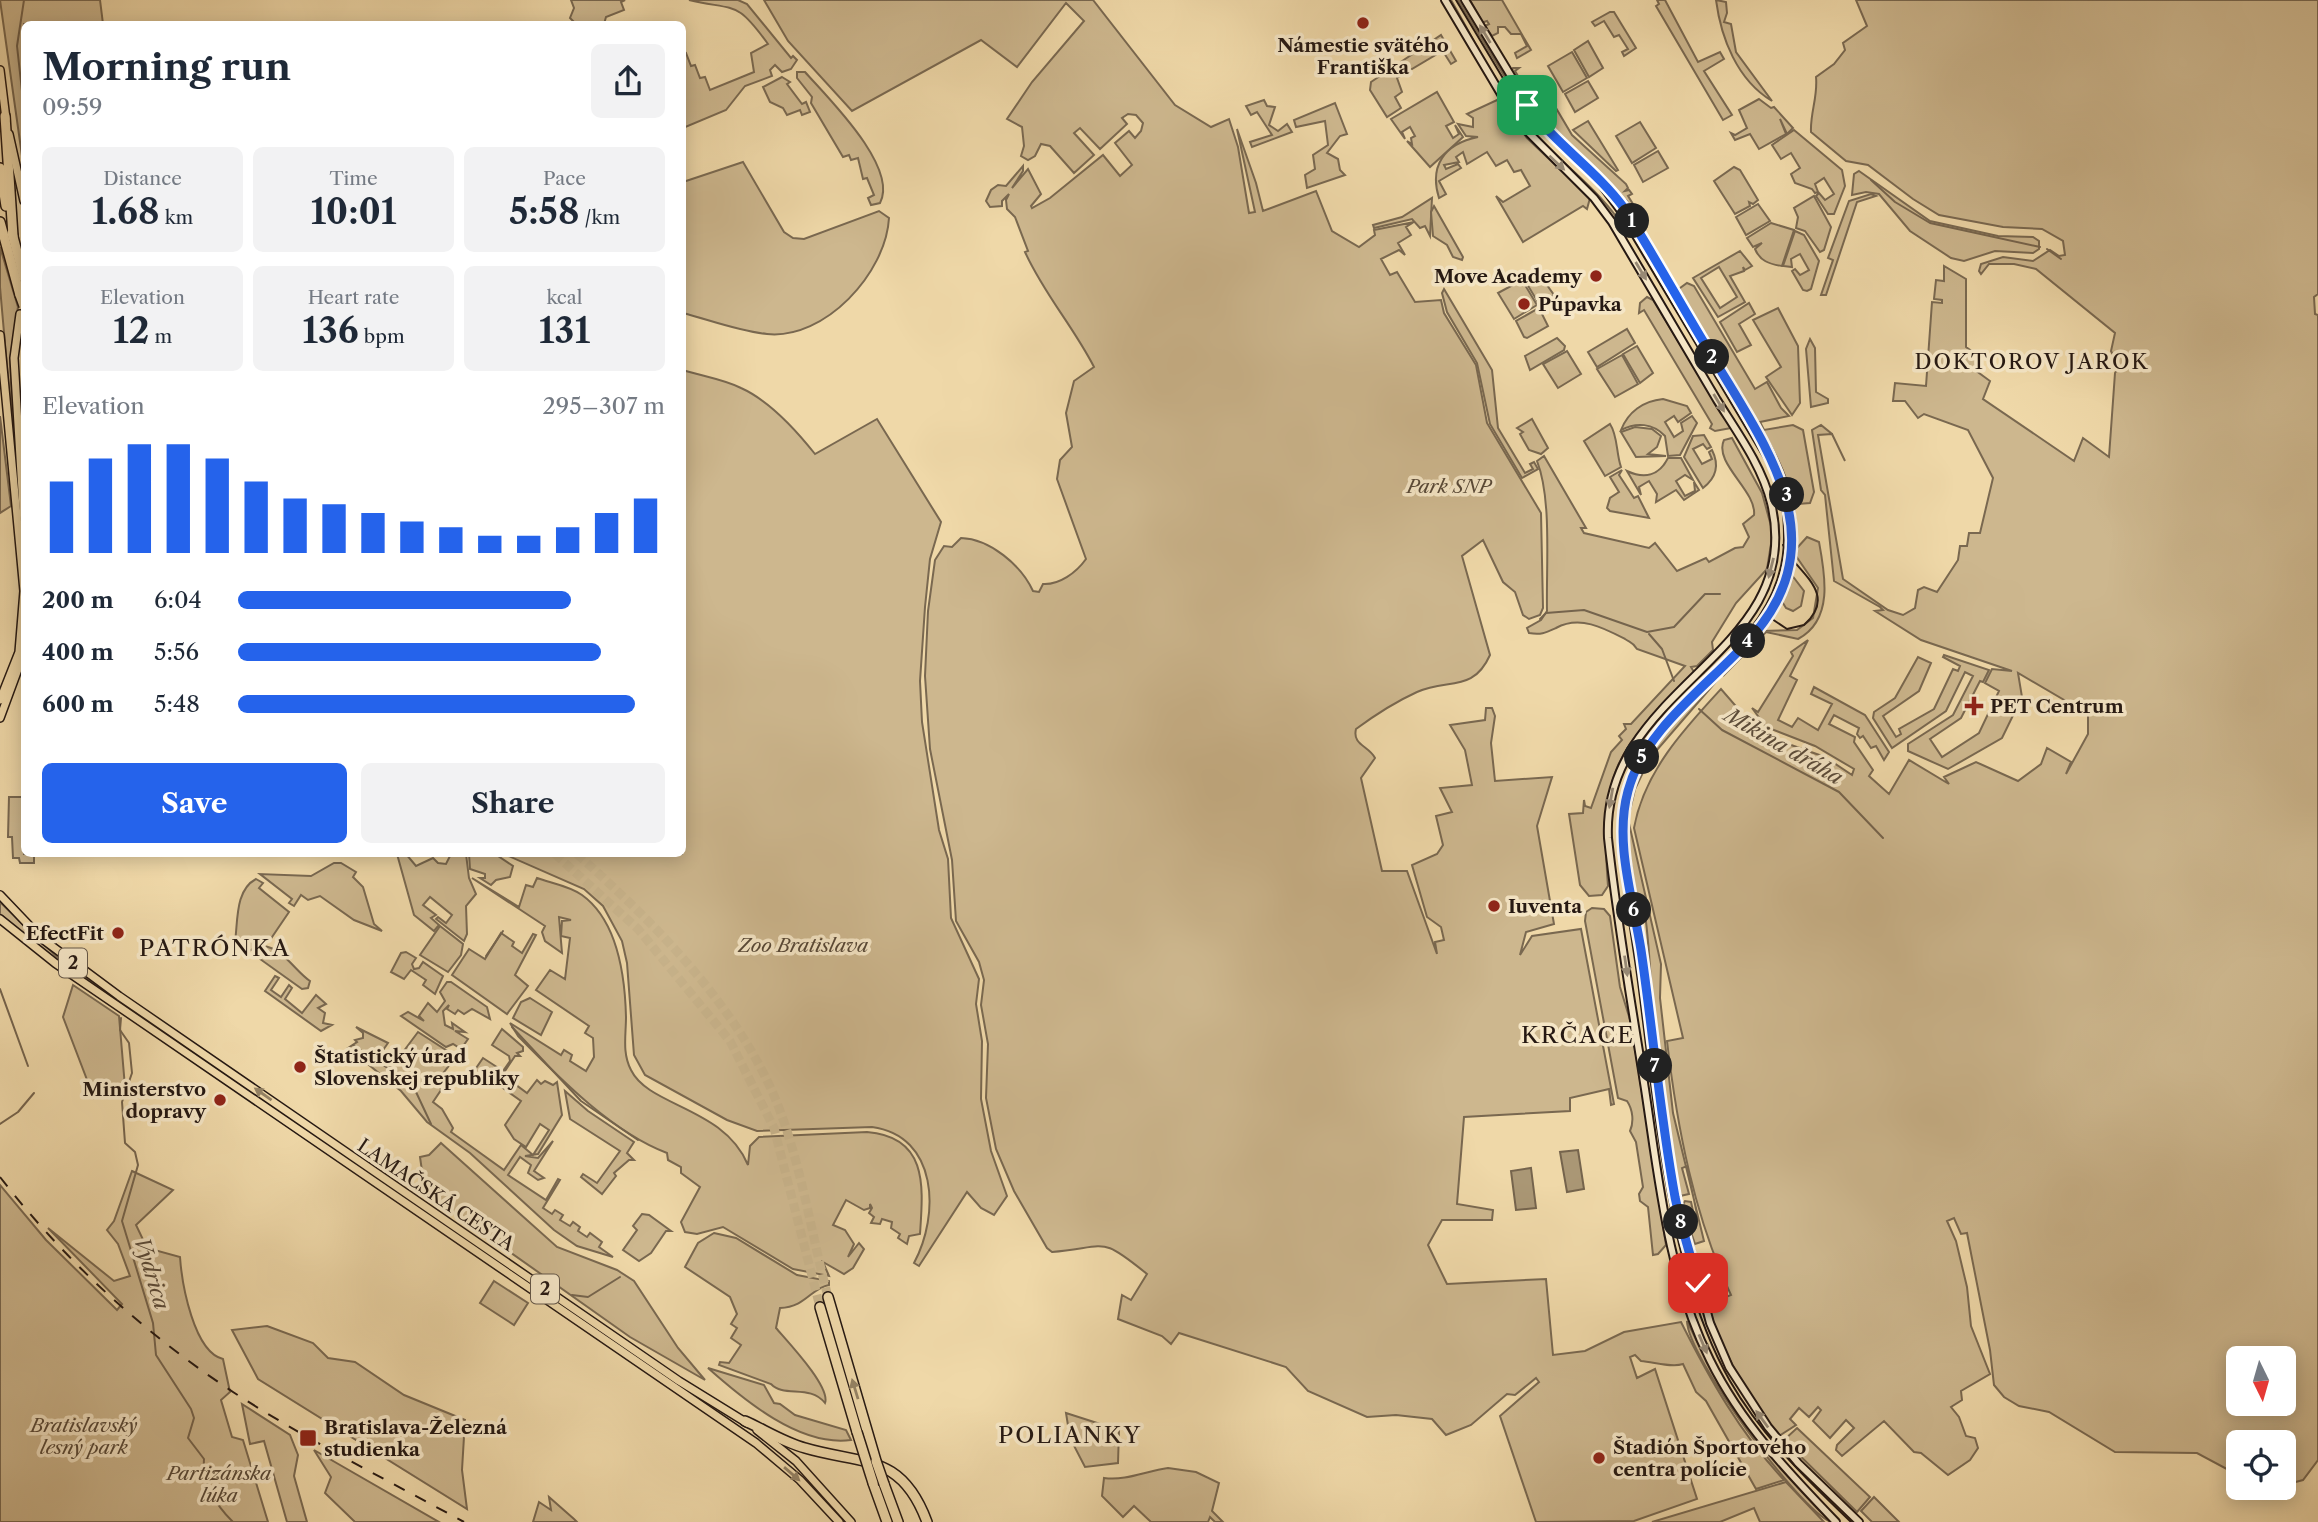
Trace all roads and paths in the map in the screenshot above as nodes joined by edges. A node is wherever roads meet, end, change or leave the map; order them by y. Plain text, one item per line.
1 (1445, 0) edge
2 (1465, 0) edge
3 (0, 70) edge
4 (5, 116) junction
5 (0, 168) edge
6 (21, 188) edge
7 (0, 222) edge
8 (13, 236) junction
9 (21, 267) edge
10 (21, 302) edge
11 (21, 316) edge
12 (0, 335) edge
13 (1701, 338) junction
14 (1686, 347) junction
15 (21, 488) edge
16 (21, 508) edge
17 (21, 634) edge
18 (21, 661) edge
19 (0, 700) edge
20 (0, 718) edge
21 (0, 895) edge
22 (0, 919) edge
23 (291, 1113) junction
24 (284, 1119) junction
25 (828, 1297) tunnel mouth
26 (563, 1305) junction
27 (820, 1307) tunnel mouth
28 (745, 1421) junction
29 (862, 1432) junction
30 (839, 1522) edge
31 (851, 1522) edge
32 (887, 1522) edge
33 (898, 1522) edge
34 (927, 1522) edge
35 (1836, 1522) edge
36 (1859, 1522) edge

1 -> 14 main road
13 -> 2 main road
3 - 4 main road
4 - 6 main road
4 - 8 highway
5 - 8 highway
7 - 10 highway, bridge
8 - 9 highway
11 - 15 main road
12 - 16 main road
13 - 14 main road
36 -> 13 main road
14 -> 35 main road
17 - 19 main road
18 - 20 main road
23 -> 21 main road, LAMAČSKÁ CESTA / 2
22 - 24 main road, LAMAČSKÁ CESTA / 2
23 - 24 main road
23 - 26 main road, LAMAČSKÁ CESTA / 2
24 - 26 main road, LAMAČSKÁ CESTA / 2
29 -> 25 highway
26 - 28 main road, LAMAČSKÁ CESTA / 2
26 -> 30 main road, LAMAČSKÁ CESTA / 2
27 - 29 highway
28 - 31 main road, LAMAČSKÁ CESTA / 2
28 - 34 highway
29 - 32 highway, bridge
29 - 33 highway, bridge

